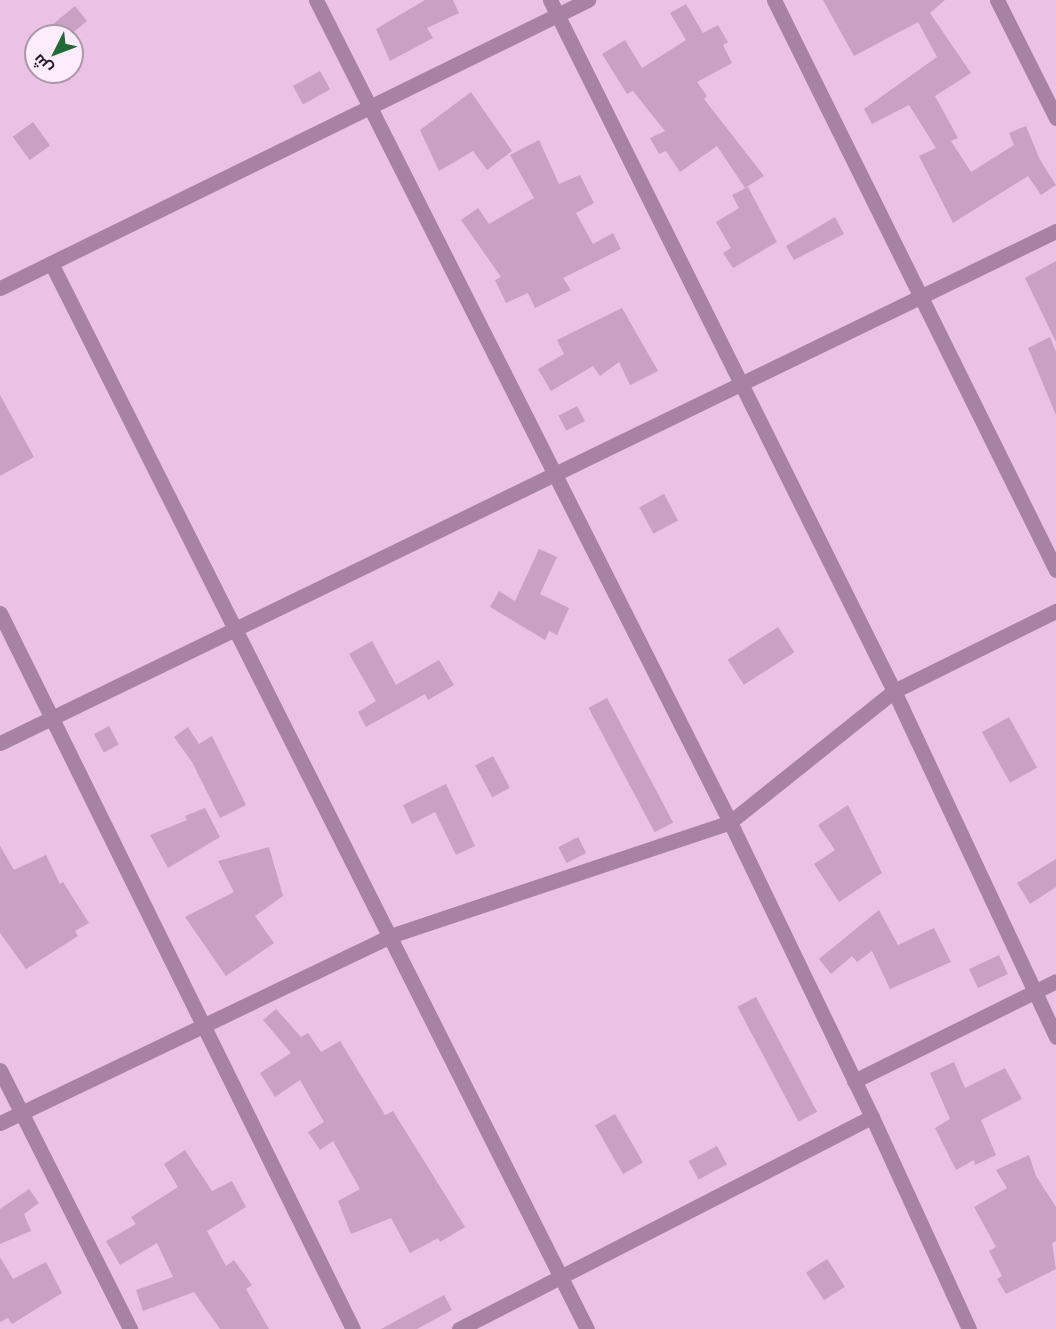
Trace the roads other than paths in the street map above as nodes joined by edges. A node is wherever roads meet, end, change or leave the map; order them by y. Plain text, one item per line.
1 (316, 0) edge
2 (550, 0) edge
3 (588, 0) edge
4 (774, 0) edge
5 (997, 0) edge
6 (558, 15) junction
7 (369, 106) junction
8 (1056, 118) edge
9 (1056, 231) edge
10 (51, 263) junction
11 (0, 288) edge
12 (920, 296) junction
13 (741, 383) junction
14 (552, 474) junction
15 (1056, 570) edge
16 (1056, 611) edge
17 (0, 613) edge
18 (235, 629) junction
19 (894, 691) junction
20 (52, 718) junction
21 (0, 743) edge
22 (730, 822) junction
23 (390, 936) junction
24 (1056, 981) edge
25 (1032, 992) junction
26 (203, 1025) junction
27 (1056, 1037) edge
28 (0, 1070) edge
29 (854, 1081) junction
30 (22, 1113) junction
31 (872, 1117) junction
32 (0, 1123) edge
33 (561, 1277) junction
34 (130, 1329) edge
35 (353, 1329) edge
36 (459, 1329) edge
37 (587, 1329) edge
38 (969, 1329) edge

1 - 7 street
2 - 6 street
3 - 6 street
4 - 12 street
5 - 8 street
6 - 7 street
6 - 13 street
7 - 10 street
7 - 14 street
9 - 12 street
10 - 11 street
10 - 18 street
12 - 13 street
12 - 15 street
13 - 14 street
13 - 19 street
14 - 18 street
14 - 22 street
16 - 19 street
17 - 20 street
18 - 20 street
18 - 23 street
19 - 22 street
19 - 25 street
20 - 21 street
20 - 26 street
22 - 23 street
22 - 29 street
23 - 26 street
23 - 33 street
24 - 25 street
25 - 27 street
25 - 29 street
26 - 30 street
26 - 35 street
28 - 30 street
29 - 31 street
30 - 32 street
30 - 34 street
31 - 33 street
31 - 38 street
33 - 36 street
33 - 37 street

